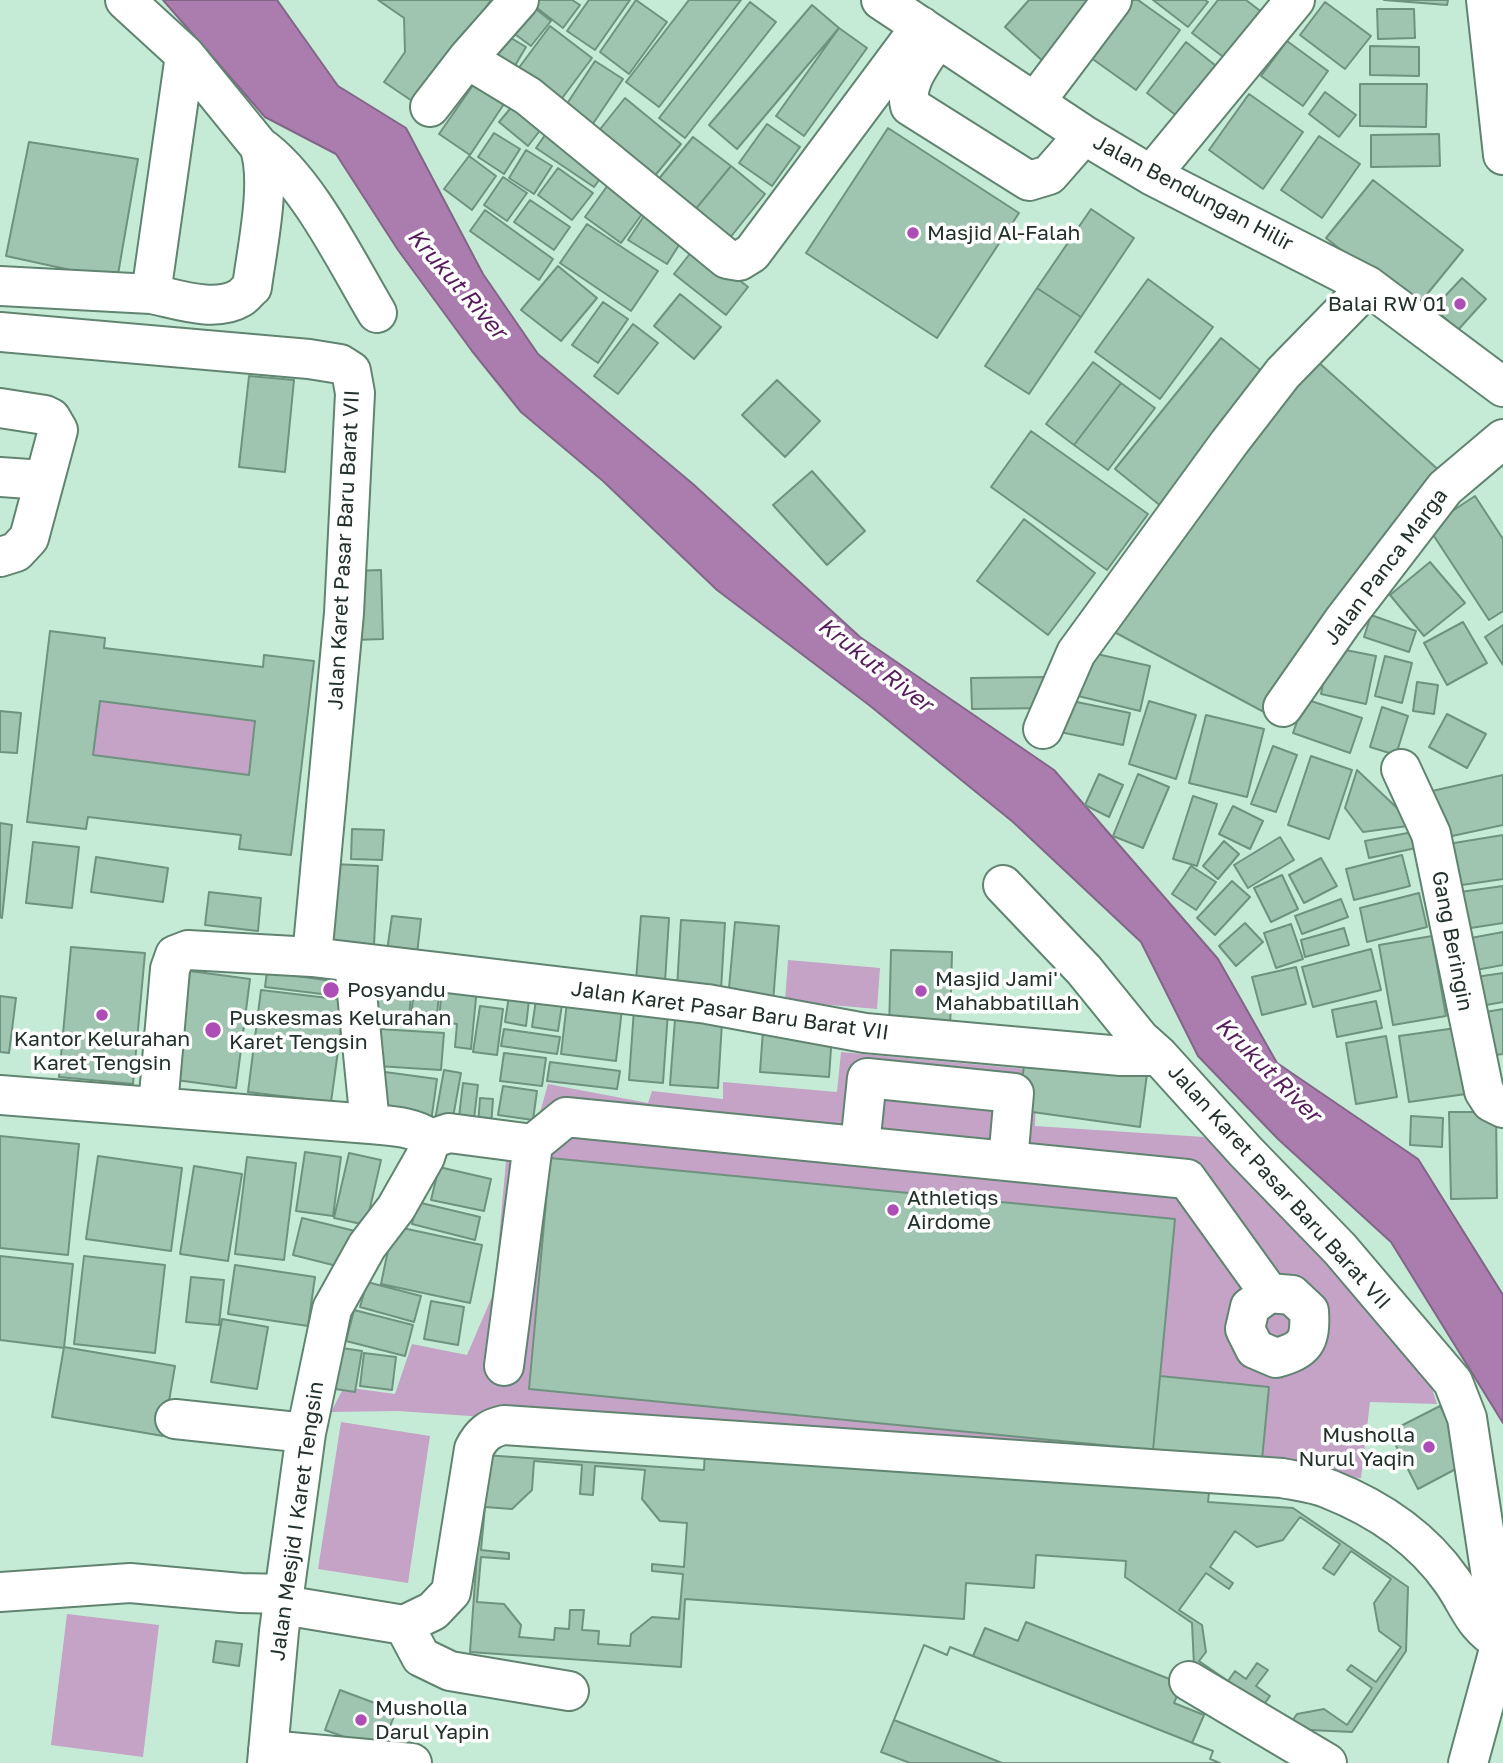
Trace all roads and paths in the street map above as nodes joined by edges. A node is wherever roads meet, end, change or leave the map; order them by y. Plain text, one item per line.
1 (125, 0) edge
2 (519, 0) edge
3 (1112, 0) edge
4 (1295, 0) edge
5 (1486, 0) edge
6 (915, 17) edge
7 (1497, 54) edge
8 (185, 55) junction
9 (467, 59) junction
10 (1035, 102) junction
11 (430, 107) dead end
12 (1084, 135) junction
13 (259, 146) junction
14 (1503, 155) edge
15 (1151, 175) junction
16 (0, 286) edge
17 (1368, 286) junction
18 (151, 294) junction
19 (377, 313) dead end
20 (0, 332) edge
21 (1503, 387) edge
22 (0, 408) edge
23 (1503, 439) edge
24 (0, 477) edge
25 (44, 480) junction
26 (0, 557) edge
27 (1283, 707) dead end
28 (1042, 729) dead end
29 (1401, 769) dead end
30 (1003, 885) dead end
31 (312, 957) junction
32 (354, 962) junction
33 (1159, 1056) junction
34 (0, 1095) edge
35 (158, 1106) junction
36 (1503, 1108) edge
37 (370, 1124) junction
38 (431, 1139) junction
39 (533, 1144) junction
40 (860, 1146) junction
41 (1008, 1161) junction
42 (1269, 1293) dead end
43 (504, 1366) dead end
44 (176, 1419) dead end
45 (306, 1433) junction
46 (0, 1592) edge
47 (284, 1600) junction
48 (404, 1625) junction
49 (1502, 1642) edge
50 (1189, 1681) dead end
51 (569, 1691) dead end
52 (268, 1756) edge
53 (412, 1763) edge
54 (1327, 1763) edge
55 (1468, 1763) edge

1 - 8 street
2 - 9 street
3 - 10 street
4 - 15 street
5 - 7 street
6 - 9 street
6 - 10 street, Jalan Bendungan Hilir
6 - 12 street
7 - 14 street
8 - 13 street
8 - 18 street
9 - 11 street
10 - 12 street, Jalan Bendungan Hilir
12 - 15 street, Jalan Bendungan Hilir
13 - 18 street
13 - 19 street
15 - 17 street, Jalan Bendungan Hilir
16 - 18 street
17 - 21 street, Jalan Bendungan Hilir
17 - 28 street
20 - 31 street, Jalan Karet Pasar Baru Barat VII
22 - 25 street
23 - 27 street, Jalan Panca Marga
24 - 25 street
25 - 26 street
29 - 36 street, Gang Beringin
30 - 33 street
31 - 32 street, Jalan Karet Pasar Baru Barat VII
31 - 35 street, Jalan Karet Pasar Baru Barat VII
32 - 33 street, Jalan Karet Pasar Baru Barat VII
32 - 37 street
33 - 49 street, Jalan Karet Pasar Baru Barat VII
34 - 35 street
35 - 37 street
37 - 38 street
38 - 39 street
38 - 45 street, Jalan Mesjid I Karet Tengsin
39 - 40 street
39 - 43 street
40 - 41 street
40 - 41 street
41 - 42 street
44 - 45 street
45 - 47 street, Jalan Mesjid I Karet Tengsin
46 - 47 street
47 - 48 street
47 - 52 street, Jalan Mesjid I Karet Tengsin
48 - 49 street
48 - 51 street
49 - 55 street, Jalan Karet Pasar Baru Barat VII
50 - 54 street
52 - 53 street

